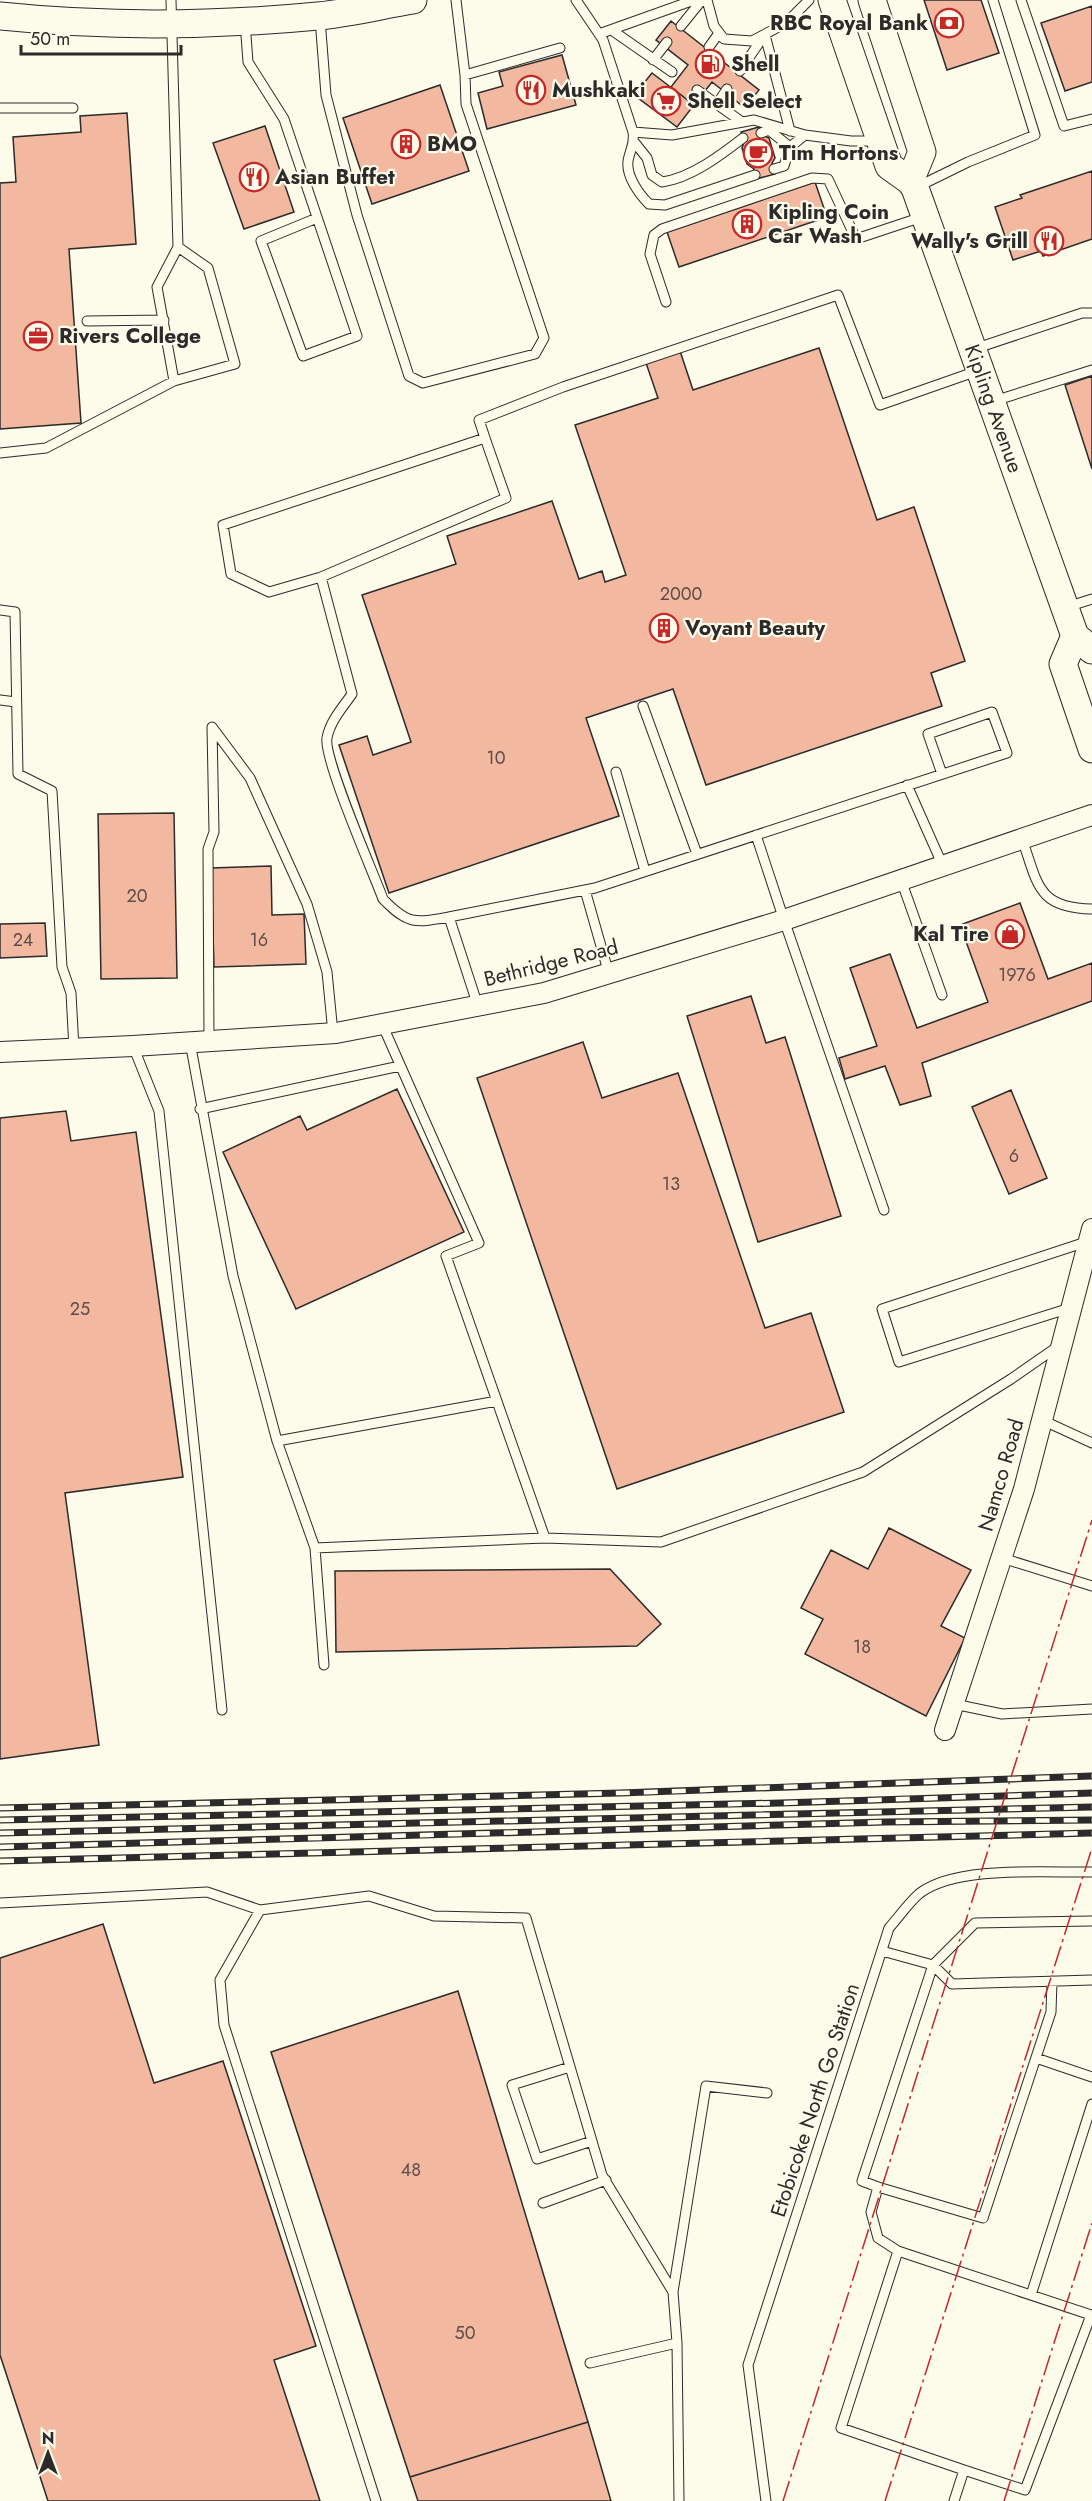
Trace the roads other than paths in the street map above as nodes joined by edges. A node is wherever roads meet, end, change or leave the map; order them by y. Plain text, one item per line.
1 (413, 0) edge
2 (456, 0) edge
3 (576, 0) edge
4 (694, 0) edge
5 (702, 0) edge
6 (707, 0) edge
7 (809, 0) edge
8 (832, 0) edge
9 (872, 0) edge
10 (993, 0) edge
11 (1021, 0) edge
12 (171, 12) edge
13 (6, 14) edge
14 (320, 15) junction
15 (244, 20) junction
16 (681, 26) dead end
17 (613, 31) junction
18 (719, 33) junction
19 (599, 34) junction
20 (765, 35) junction
21 (667, 42) dead end
22 (709, 47) dead end
23 (560, 48) dead end
24 (653, 60) junction
25 (740, 71) dead end
26 (672, 72) dead end
27 (465, 75) junction
28 (727, 89) dead end
29 (697, 90) dead end
30 (717, 104) junction
31 (0, 108) edge
32 (73, 108) dead end
33 (1092, 119) edge
34 (742, 123) junction
35 (789, 131) junction
36 (633, 132) junction
37 (761, 133) dead end
38 (805, 135) junction
39 (743, 138) dead end
40 (880, 141) junction
41 (635, 144) junction
42 (789, 147) junction
43 (774, 169) dead end
44 (755, 175) dead end
45 (912, 184) junction
46 (924, 217) junction
47 (317, 218) junction
48 (178, 247) junction
49 (666, 302) dead end
50 (1092, 313) edge
51 (164, 320) junction
52 (87, 321) dead end
53 (975, 360) junction
54 (1092, 370) edge
55 (174, 381) junction
56 (990, 403) junction
57 (485, 438) junction
58 (0, 453) edge
59 (321, 577) junction
60 (1092, 599) edge
61 (1065, 608) junction
62 (0, 610) edge
63 (1083, 643) edge
64 (0, 700) edge
65 (16, 702) junction
66 (643, 706) dead end
67 (1092, 749) edge
68 (616, 772) dead end
69 (942, 774) junction
70 (907, 785) junction
71 (1092, 815) edge
72 (756, 835) junction
73 (1022, 839) junction
74 (697, 854) junction
75 (943, 866) junction
76 (645, 871) junction
77 (902, 880) junction
78 (585, 890) junction
79 (1092, 909) edge
80 (449, 916) junction
81 (784, 921) junction
82 (609, 975) junction
83 (942, 995) dead end
84 (478, 1006) junction
85 (382, 1024) junction
86 (333, 1033) junction
87 (200, 1041) junction
88 (134, 1046) junction
89 (74, 1049) junction
90 (0, 1052) edge
91 (400, 1066) junction
92 (200, 1109) junction
93 (884, 1210) dead end
94 (1090, 1235) edge
95 (1072, 1308) junction
96 (1062, 1343) junction
97 (497, 1401) junction
98 (1042, 1420) junction
99 (277, 1442) junction
100 (1092, 1443) edge
101 (545, 1538) junction
102 (315, 1548) junction
103 (1002, 1558) junction
104 (1092, 1586) edge
105 (324, 1665) dead end
106 (954, 1704) junction
107 (1092, 1709) edge
108 (222, 1710) dead end
109 (945, 1730) dead end
110 (1092, 1872) edge
111 (0, 1903) edge
112 (260, 1910) junction
113 (1092, 1921) edge
114 (882, 1951) junction
115 (933, 1965) junction
116 (1092, 1980) edge
117 (1052, 1981) junction
118 (1036, 2058) junction
119 (570, 2067) junction
120 (1092, 2077) edge
121 (767, 2093) dead end
122 (1092, 2104) edge
123 (592, 2141) junction
124 (606, 2180) junction
125 (878, 2187) junction
126 (543, 2203) dead end
127 (898, 2251) junction
128 (673, 2292) junction
129 (1031, 2295) junction
130 (1092, 2313) edge
131 (676, 2343) junction
132 (590, 2363) dead end
133 (964, 2470) junction
134 (376, 2501) edge
135 (679, 2501) edge
136 (766, 2501) edge
137 (954, 2501) edge

1 - 14 main road
2 - 27 lane
3 - 19 lane
4 - 17 lane
5 - 16 lane
6 - 18 lane
7 - 20 lane
8 - 40 main road
9 - 45 main road
10 - 45 lane
11 - 33 lane
12 - 13 main road
12 - 15 main road
12 - 48 lane
14 - 15 main road
14 - 27 lane
15 - 47 lane
17 - 19 lane
17 - 24 lane
18 - 20 lane
18 - 22 lane
19 - 36 lane
20 - 25 lane
20 - 35 lane
21 - 24 lane
23 - 27 lane
24 - 26 lane
28 - 30 lane
29 - 30 lane
30 - 34 lane
31 - 32 lane
34 - 35 lane
34 - 36 lane
35 - 38 lane
36 - 41 lane
37 - 42 lane
38 - 40 lane
38 - 42 lane
39 - 41 lane
40 - 45 main road
41 - 44 lane
42 - 43 lane
45 - 46 main road, Kipling Avenue
46 - 49 lane
46 - 53 main road, Kipling Avenue
47 - 47 lane
48 - 51 lane
48 - 55 lane
50 - 53 lane
51 - 52 lane
51 - 55 lane
53 - 56 main road, Kipling Avenue
53 - 57 lane
54 - 56 lane
55 - 58 lane
56 - 61 main road, Kipling Avenue
57 - 59 lane
57 - 59 lane
59 - 80 lane
60 - 61 lane
61 - 63 main road, Kipling Avenue
62 - 65 lane
63 - 67 main road, Kipling Avenue
64 - 65 lane
65 - 89 lane
66 - 74 lane
68 - 76 lane
69 - 69 lane
69 - 70 lane
70 - 72 lane
70 - 75 lane
71 - 73 street, Bethridge Road
72 - 74 lane
72 - 81 lane
73 - 75 street, Bethridge Road
73 - 79 lane
74 - 76 lane
75 - 77 street, Bethridge Road
76 - 78 lane
77 - 81 street, Bethridge Road
77 - 83 lane
78 - 80 lane
78 - 82 lane
80 - 84 lane
81 - 82 street, Bethridge Road
81 - 93 lane
82 - 84 street, Bethridge Road
84 - 85 street, Bethridge Road
85 - 86 street, Bethridge Road
85 - 91 lane
86 - 87 street, Bethridge Road
86 - 87 lane
87 - 88 street, Bethridge Road
87 - 92 lane
88 - 89 street, Bethridge Road
88 - 108 lane
89 - 90 street, Bethridge Road
91 - 92 lane
91 - 97 lane
92 - 99 lane
94 - 95 street, Namco Road
94 - 95 lane
95 - 96 street, Namco Road
96 - 98 street, Namco Road
96 - 101 lane
97 - 99 lane
97 - 101 lane
98 - 100 lane
98 - 103 street, Namco Road
99 - 102 lane
101 - 102 lane
102 - 105 lane
103 - 104 lane
103 - 106 street, Namco Road
106 - 107 lane
106 - 109 street, Namco Road
110 - 114 lane, Etobicoke North Go Station
111 - 112 lane
112 - 119 lane
112 - 134 lane
113 - 115 lane
114 - 115 lane
114 - 136 lane, Etobicoke North Go Station
115 - 117 lane
115 - 125 lane
116 - 117 lane
117 - 118 lane
118 - 120 lane
118 - 125 lane
119 - 123 lane
119 - 123 lane
121 - 128 lane
122 - 129 lane
123 - 124 lane
124 - 126 lane
124 - 128 lane
125 - 127 lane
127 - 129 lane
127 - 133 lane
128 - 131 lane
129 - 130 lane
130 - 133 lane
131 - 132 lane
131 - 135 lane
133 - 137 lane

